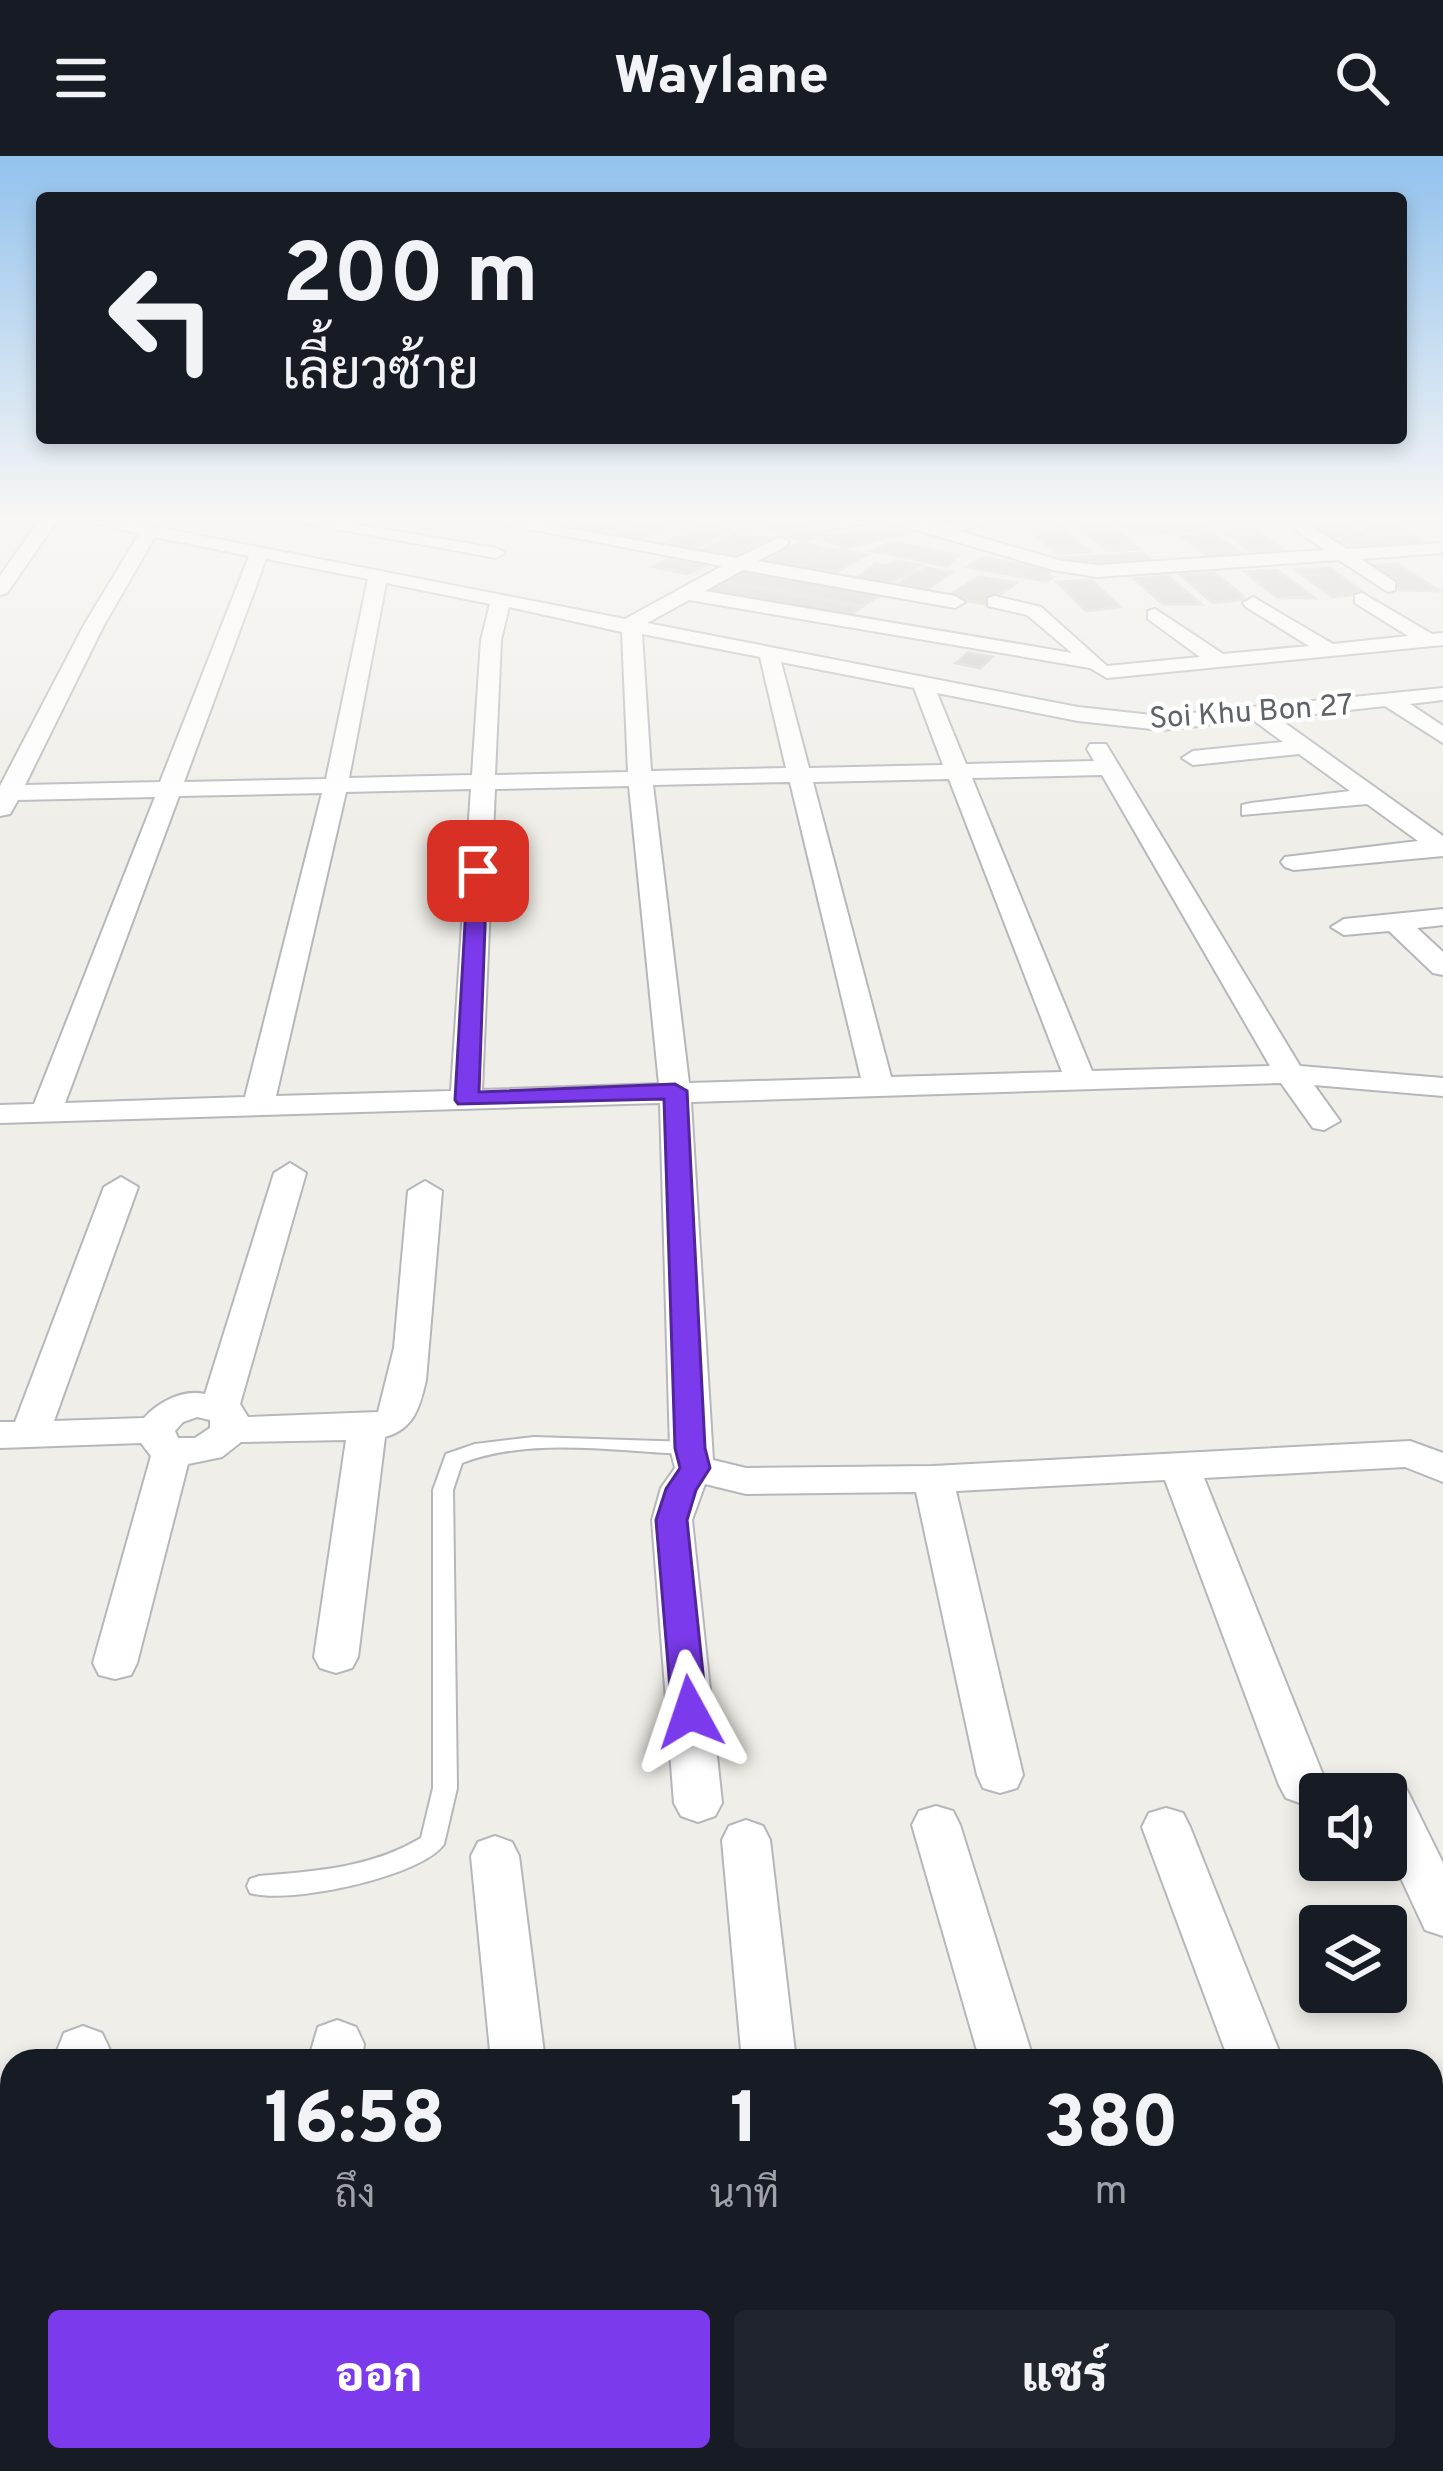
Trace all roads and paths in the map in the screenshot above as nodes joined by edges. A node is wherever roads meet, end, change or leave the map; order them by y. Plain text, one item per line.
1 (95, 623) edge
2 (234, 623) edge
3 (369, 623) edge
4 (495, 623) edge
5 (603, 623) edge
6 (636, 623) edge
7 (851, 623) edge
8 (1048, 623) edge
9 (1167, 623) edge
10 (1292, 623) edge
11 (1407, 623) edge
12 (628, 628) junction
13 (1436, 639) edge
14 (1328, 649) junction
15 (769, 654) junction
16 (1219, 662) junction
17 (1102, 668) junction
18 (922, 682) junction
19 (1443, 694) edge
20 (1390, 700) junction
21 (1078, 714) junction
22 (1259, 714) junction
23 (1161, 723) junction
24 (1443, 736) edge
25 (1306, 746) junction
26 (1193, 758) dead end
27 (1110, 768) junction
28 (958, 772) junction
29 (797, 776) junction
30 (640, 778) junction
31 (482, 779) junction
32 (336, 785) junction
33 (173, 788) junction
34 (1373, 796) junction
35 (3, 799) edge
36 (1251, 810) dead end
37 (1442, 847) edge
38 (1294, 862) dead end
39 (1443, 916) edge
40 (1395, 922) junction
41 (1344, 927) dead end
42 (1443, 967) edge
43 (1290, 1074) junction
44 (1081, 1082) junction
45 (1443, 1087) edge
46 (879, 1090) junction
47 (675, 1091) junction
48 (466, 1100) junction
49 (258, 1106) junction
50 (46, 1113) junction
51 (0, 1114) edge
52 (1324, 1121) dead end
53 (290, 1173) dead end
54 (122, 1187) dead end
55 (425, 1191) dead end
56 (225, 1419) junction
57 (367, 1427) junction
58 (15, 1434) edge
59 (164, 1440) junction
60 (693, 1458) junction
61 (1443, 1468) edge
62 (1180, 1470) junction
63 (933, 1479) junction
64 (336, 1657) dead end
65 (115, 1664) dead end
66 (1000, 1774) dead end
67 (1299, 1775) edge
68 (698, 1803) dead end
69 (936, 1825) dead end
70 (1166, 1827) dead end
71 (1407, 1839) edge
72 (746, 1840) dead end
73 (495, 1856) dead end
74 (260, 1886) dead end
75 (1443, 1915) edge
76 (517, 2049) edge
77 (768, 2049) edge
78 (1003, 2049) edge
79 (1251, 2049) edge

1 - 35 street
2 - 33 street
3 - 32 street
4 - 31 street
5 - 12 street, Soi Khu Bon 27
6 - 12 street
7 - 17 street
8 - 17 street
9 - 16 street
10 - 14 street
11 - 13 street
12 - 15 street, Soi Khu Bon 27
12 - 30 street
13 - 14 street
14 - 16 street
15 - 18 street, Soi Khu Bon 27
15 - 29 street
16 - 17 street
17 - 23 street
18 - 21 street, Soi Khu Bon 27
18 - 28 street
19 - 20 street, Soi Khu Bon 27
20 - 22 street, Soi Khu Bon 27
20 - 24 street
21 - 23 street, Soi Khu Bon 27
21 - 27 street
22 - 23 street, Soi Khu Bon 27
22 - 25 street
25 - 26 street
25 - 34 street
27 - 28 street
27 - 43 street
28 - 29 street
28 - 44 street
29 - 30 street
29 - 46 street
30 - 31 street
30 - 47 street
31 - 32 street
31 - 48 street
32 - 33 street
32 - 49 street
33 - 35 street
33 - 50 street
34 - 36 street
34 - 37 street
37 - 38 street
39 - 40 street
40 - 41 street
40 - 42 street
43 - 44 street
43 - 45 street
43 - 52 street
44 - 46 street
46 - 47 street
47 - 48 street
47 - 60 street
48 - 49 street
49 - 50 street
50 - 51 street
53 - 56 street
54 - 58 street
55 - 57 street
56 - 57 street
56 - 59 street
57 - 64 street
58 - 59 street
59 - 65 street
60 - 63 street
60 - 68 street
60 - 74 lane
61 - 62 street
62 - 63 street
62 - 67 street
63 - 66 street
69 - 78 street
70 - 79 street
71 - 75 street
72 - 77 street
73 - 76 street

